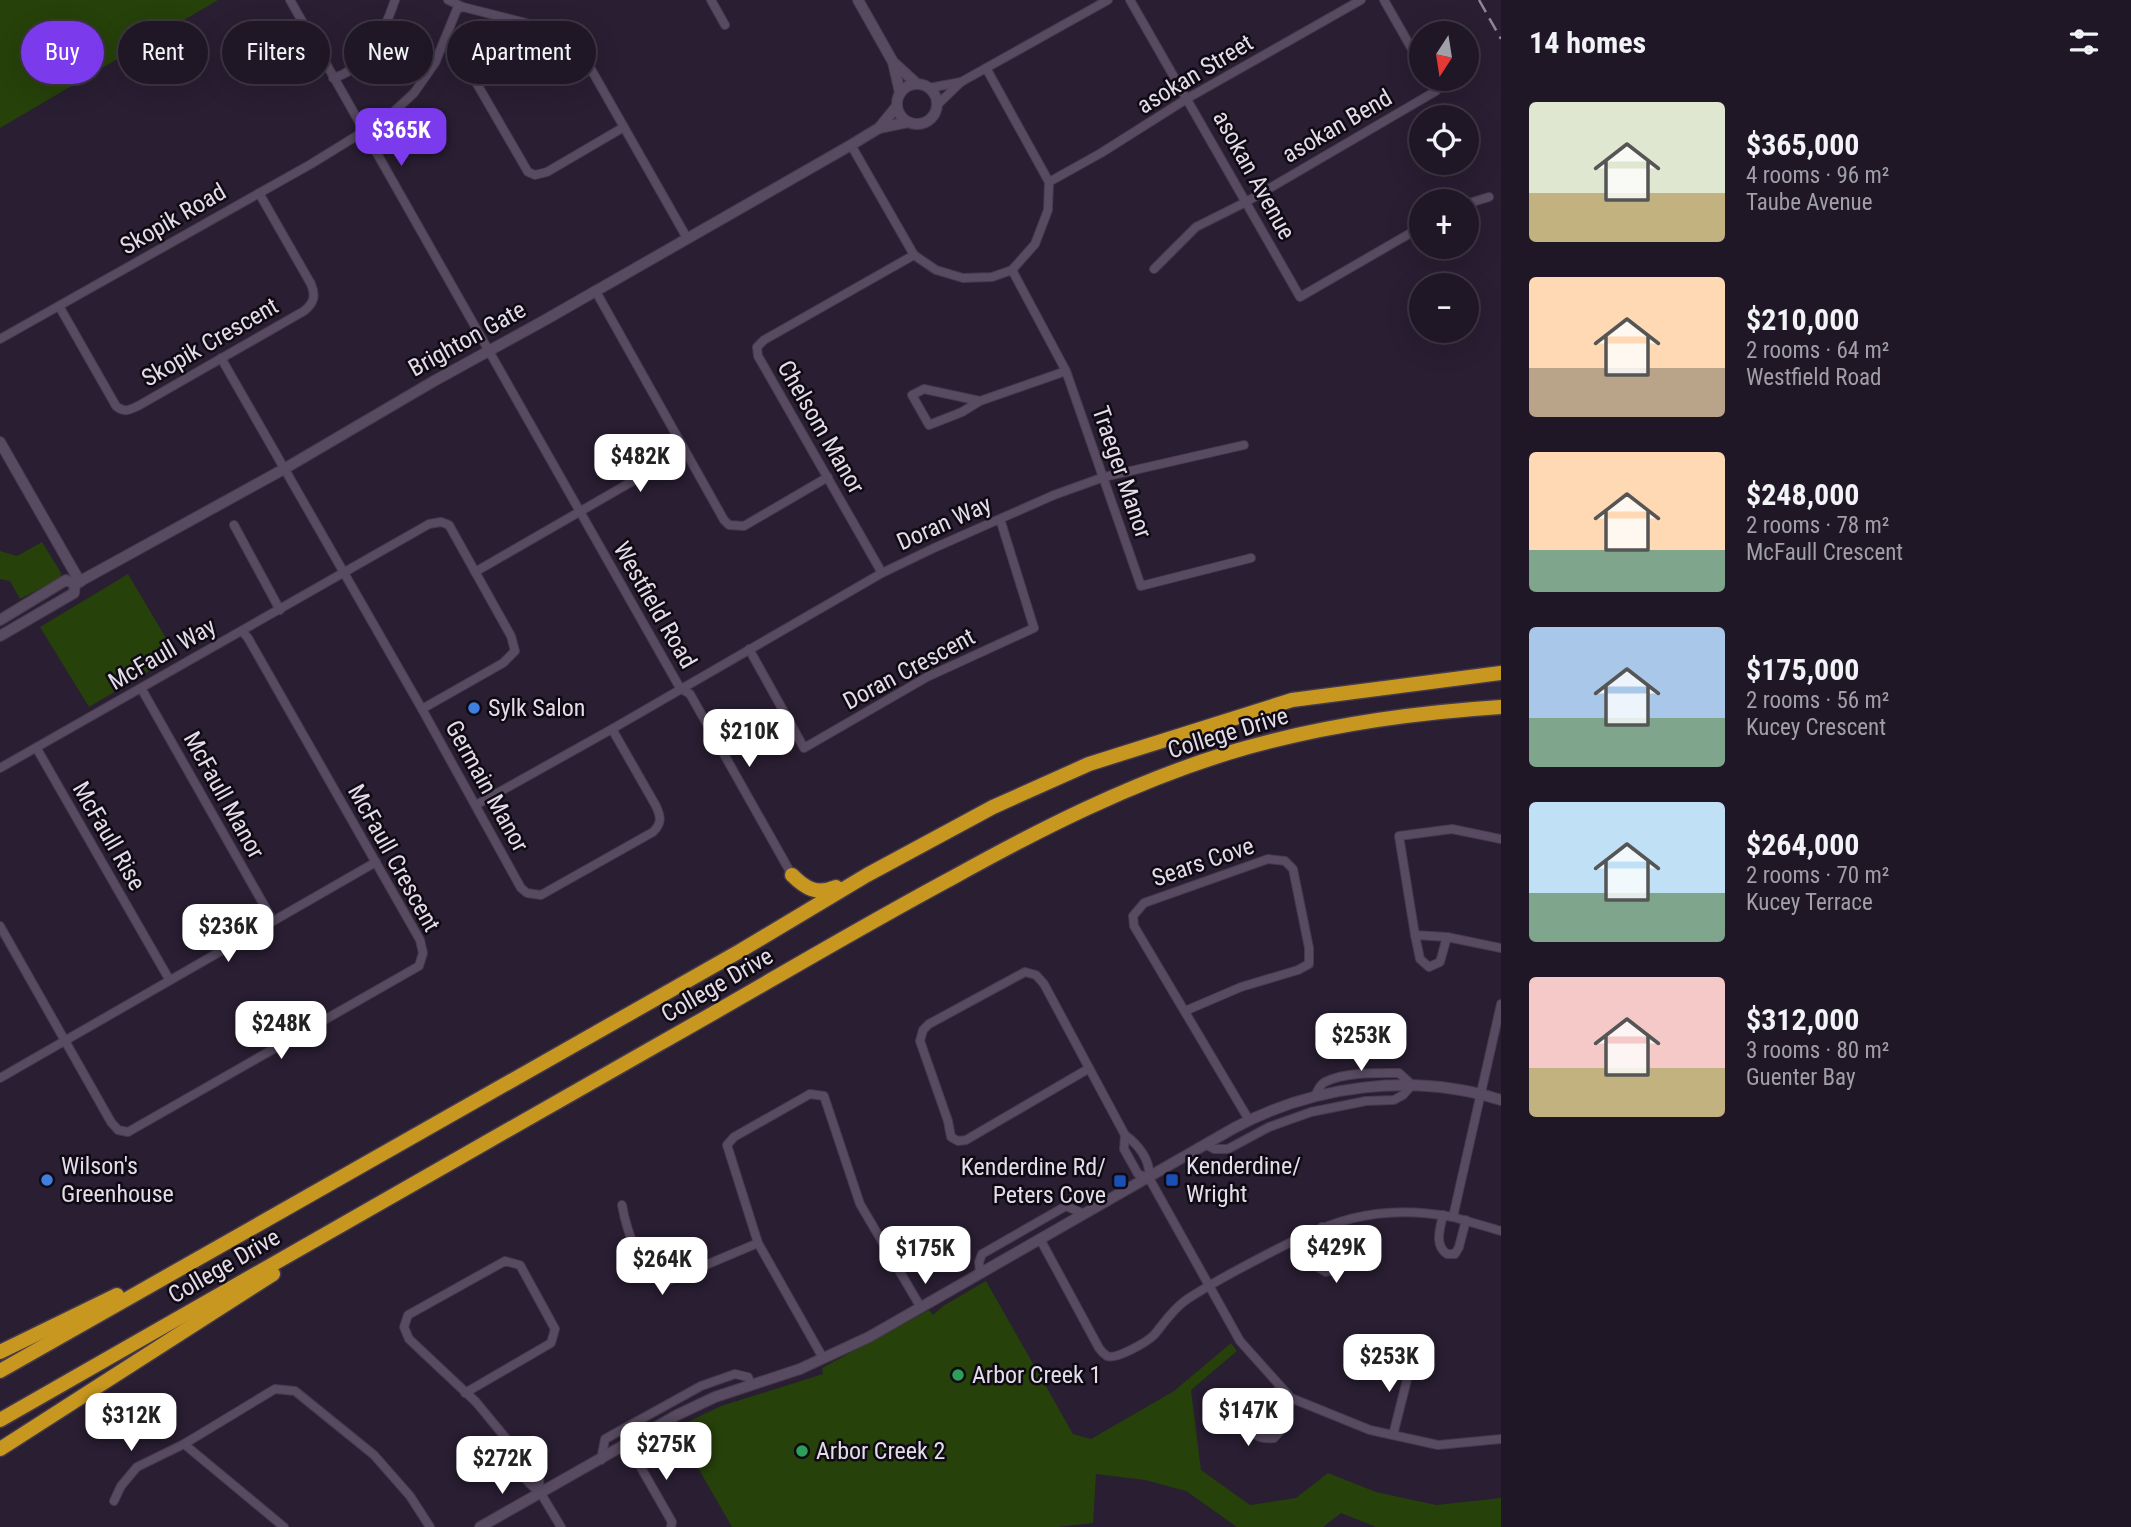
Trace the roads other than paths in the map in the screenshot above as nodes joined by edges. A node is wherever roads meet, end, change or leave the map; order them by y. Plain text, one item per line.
1 (290, 0) edge
2 (395, 0) edge
3 (448, 0) edge
4 (711, 0) edge
5 (858, 0) edge
6 (1108, 0) edge
7 (1130, 0) edge
8 (1361, 0) edge
9 (1384, 0) edge
10 (463, 7) junction
11 (725, 25) dead end
12 (445, 39) junction
13 (1409, 44) edge
14 (893, 62) junction
15 (986, 68) junction
16 (333, 78) junction
17 (961, 82) junction
18 (917, 84) junction
19 (929, 88) junction
20 (1436, 91) edge
21 (900, 93) junction
22 (1188, 98) junction
23 (937, 105) junction
24 (897, 106) junction
25 (908, 122) junction
26 (624, 127) junction
27 (879, 128) junction
28 (364, 132) junction
29 (852, 145) junction
30 (1049, 182) junction
31 (259, 193) junction
32 (1489, 197) dead end
33 (1479, 200) edge
34 (1246, 202) junction
35 (1409, 234) edge
36 (687, 238) junction
37 (914, 255) junction
38 (1154, 269) dead end
39 (1012, 270) junction
40 (595, 290) junction
41 (59, 306) junction
42 (0, 339) edge
43 (488, 350) junction
44 (221, 358) junction
45 (1066, 372) junction
46 (980, 401) junction
47 (0, 442) edge
48 (1244, 445) dead end
49 (685, 451) junction
50 (284, 469) junction
51 (828, 477) junction
52 (1104, 477) junction
53 (580, 511) junction
54 (1000, 519) junction
55 (234, 526) dead end
56 (1251, 558) dead end
57 (475, 572) junction
58 (344, 573) junction
59 (882, 573) junction
60 (78, 583) junction
61 (279, 610) junction
62 (0, 620) edge
63 (242, 631) junction
64 (0, 636) edge
65 (749, 649) junction
66 (1501, 673) edge
67 (142, 688) junction
68 (680, 688) junction
69 (1501, 707) edge
70 (422, 709) junction
71 (612, 729) junction
72 (37, 749) junction
73 (0, 768) edge
74 (475, 805) junction
75 (1501, 839) edge
76 (376, 862) junction
77 (792, 875) joint
78 (867, 875) junction
79 (273, 921) junction
80 (0, 926) edge
81 (1415, 934) junction
82 (1447, 937) junction
83 (1501, 948) edge
84 (169, 979) junction
85 (1501, 1004) edge
86 (1185, 1011) junction
87 (65, 1040) junction
88 (1088, 1069) junction
89 (0, 1078) edge
90 (1412, 1085) junction
91 (1480, 1094) junction
92 (1501, 1100) edge
93 (1249, 1120) junction
94 (1125, 1135) junction
95 (1205, 1144) junction
96 (446, 1165) junction
97 (1149, 1178) junction
98 (622, 1205) dead end
99 (1084, 1214) junction
100 (1443, 1215) junction
101 (1453, 1217) junction
102 (1466, 1220) junction
103 (1322, 1227) junction
104 (251, 1230) junction
105 (1501, 1231) edge
106 (1306, 1234) junction
107 (1040, 1240) junction
108 (758, 1243) junction
109 (980, 1273) junction
110 (1207, 1286) junction
111 (920, 1306) junction
112 (0, 1352) edge
113 (823, 1358) junction
114 (1412, 1360) dead end
115 (0, 1371) edge
116 (751, 1384) junction
117 (1280, 1388) junction
118 (465, 1393) junction
119 (1291, 1398) junction
120 (0, 1420) edge
121 (1393, 1435) junction
122 (1501, 1439) edge
123 (184, 1444) junction
124 (628, 1445) junction
125 (514, 1448) junction
126 (0, 1449) edge
127 (601, 1460) junction
128 (541, 1492) junction
129 (114, 1501) dead end
130 (281, 1526) edge
131 (430, 1527) edge
132 (480, 1527) edge
133 (561, 1527) edge
134 (671, 1527) edge

1 - 16 street, Westfield Road
2 - 16 street
3 - 10 street
4 - 11 street
5 - 14 street
6 - 15 street
7 - 22 street, asokan Avenue
8 - 22 street, asokan Street
9 - 13 street
10 - 12 street, Skopik Road
10 - 26 street
12 - 26 street
12 - 28 street, Skopik Road
14 - 18 street
14 - 21 street
15 - 17 street
15 - 30 street
16 - 28 street, Westfield Road
17 - 19 street
17 - 23 street
18 - 19 street
18 - 21 street
19 - 23 street
20 - 34 street, asokan Bend
21 - 24 street
22 - 30 street, asokan Street
22 - 34 street, asokan Avenue
23 - 25 street
24 - 25 street
24 - 27 street, Brighton Gate
25 - 27 street, Brighton Gate
26 - 36 street
27 - 29 street, Brighton Gate
28 - 31 street, Skopik Road
28 - 43 street, Westfield Road
29 - 36 street, Brighton Gate
29 - 37 street
30 - 39 street
31 - 41 street, Skopik Road
31 - 44 street, Skopik Crescent
32 - 33 street
34 - 35 street, asokan Avenue
34 - 38 street
36 - 40 street, Brighton Gate
37 - 39 street
37 - 51 street, Chelsom Manor
39 - 45 street, Traeger Manor
40 - 43 street, Brighton Gate
40 - 49 street
41 - 42 street, Skopik Road
41 - 44 street, Skopik Crescent
43 - 50 street, Brighton Gate
43 - 53 street, Westfield Road
44 - 50 street, Germain Manor
45 - 46 street
45 - 52 street, Traeger Manor
46 - 46 street
47 - 60 street
48 - 52 street, Doran Way
49 - 51 street
49 - 53 street
50 - 58 street, Germain Manor
50 - 60 street, Brighton Gate
51 - 59 street, Chelsom Manor
52 - 54 street, Doran Way
52 - 56 street, Traeger Manor
53 - 57 street
53 - 68 street, Westfield Road
54 - 59 street, Doran Way
54 - 65 street, Doran Crescent
55 - 61 street
57 - 58 street, McFaull Way
57 - 70 street
58 - 61 street, McFaull Way
58 - 70 street, Germain Manor
59 - 65 street, Doran Way
60 - 62 street, Brighton Gate
60 - 64 street, Brighton Gate
61 - 63 street, McFaull Way
63 - 67 street, McFaull Way
63 - 76 street, McFaull Crescent
65 - 68 street, Doran Way
66 - 78 highway, College Drive
67 - 72 street, McFaull Way
67 - 79 street, McFaull Manor
68 - 71 street, Doran Way
68 - 77 street, Westfield Road
69 - 96 highway, College Drive
70 - 74 street, Germain Manor
71 - 74 street, Doran Way
71 - 74 street, Germain Manor
72 - 73 street, McFaull Way
72 - 84 street, McFaull Rise
75 - 81 street
76 - 79 street
76 - 87 street, McFaull Crescent
77 - 78 highway
78 - 104 highway, College Drive
79 - 84 street
80 - 87 street, McFaull Crescent
81 - 82 street
81 - 82 street
82 - 83 street
84 - 87 street
85 - 91 street
86 - 86 street, Sears Cove
86 - 93 street, Sears Cove
87 - 89 street
88 - 88 street
88 - 94 street
90 - 91 street
90 - 93 street
90 - 95 street
91 - 92 street
91 - 101 street
93 - 95 street
94 - 97 street
94 - 97 street
95 - 97 street
96 - 120 highway, College Drive
96 - 126 highway
97 - 99 street
97 - 110 street
98 - 108 street
99 - 107 street
99 - 109 street
100 - 101 street
100 - 102 street
100 - 103 street
101 - 102 street
102 - 105 street
103 - 106 street
103 - 106 street
104 - 112 highway
104 - 115 highway, College Drive
106 - 110 street
107 - 109 street
107 - 110 street
108 - 111 street
108 - 113 street
109 - 111 street
110 - 117 street
111 - 113 street
113 - 116 street
114 - 121 street
116 - 124 street
116 - 127 street
117 - 119 street
117 - 119 street
118 - 118 street
118 - 125 street
119 - 121 street
121 - 122 street
123 - 129 street
123 - 130 street
123 - 131 street
124 - 127 street
124 - 134 street
125 - 128 street
125 - 128 street
127 - 128 street
128 - 132 street
128 - 133 street

